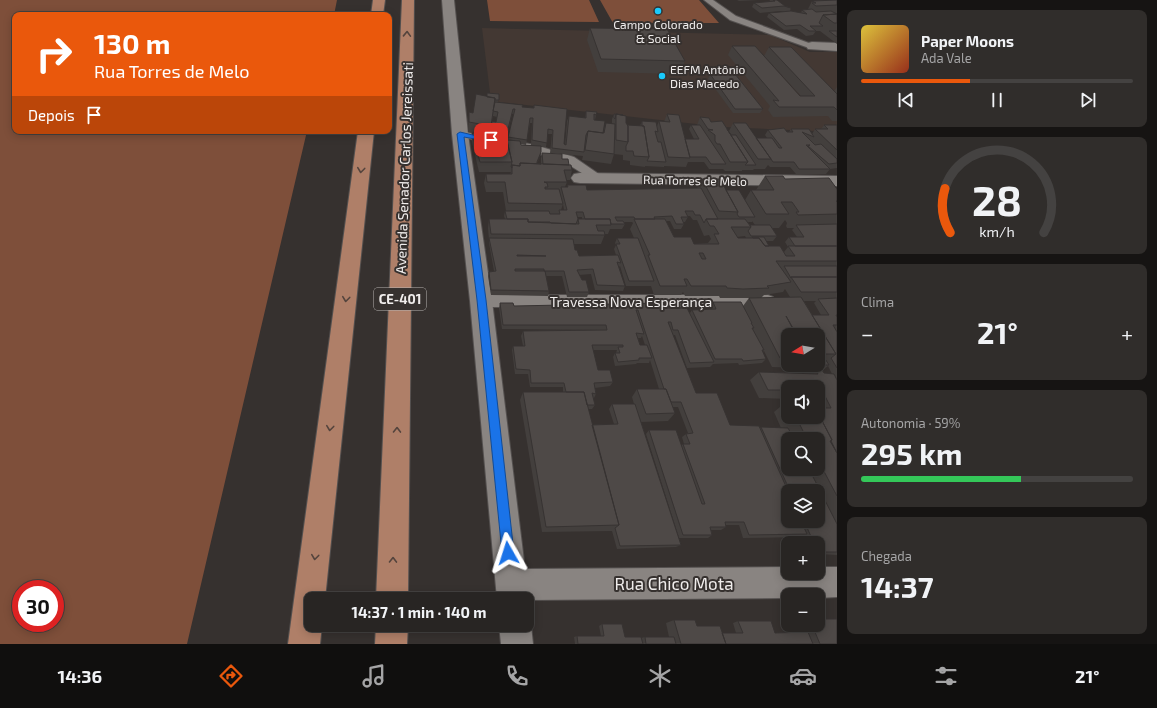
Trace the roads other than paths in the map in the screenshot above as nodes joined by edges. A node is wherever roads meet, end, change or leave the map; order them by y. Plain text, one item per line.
1 (379, 0) edge
2 (408, 0) edge
3 (448, 0) edge
4 (708, 0) edge
5 (377, 12) edge
6 (812, 46) joint
7 (837, 47) edge
8 (366, 134) edge
9 (460, 134) junction
10 (580, 178) dead end
11 (600, 179) junction
12 (836, 182) edge
13 (481, 300) junction
14 (782, 301) edge
15 (837, 582) edge
16 (392, 592) edge
17 (512, 592) edge
18 (392, 632) edge
19 (516, 632) edge
20 (304, 644) edge
21 (391, 644) edge
22 (517, 644) edge

1 - 5 main road
16 -> 2 main road, Avenida Senador Carlos Jereissati / CE-401
3 - 9 street
4 - 6 lane
6 - 7 street
8 -> 20 main road
9 - 11 lane
9 - 13 street
10 - 11 street, Rua Torres de Melo
11 - 12 street, Rua Torres de Melo
13 - 14 lane, Travessa Nova Esperança
13 - 17 street
15 - 17 street, Rua Chico Mota
18 - 21 main road
19 - 22 street

